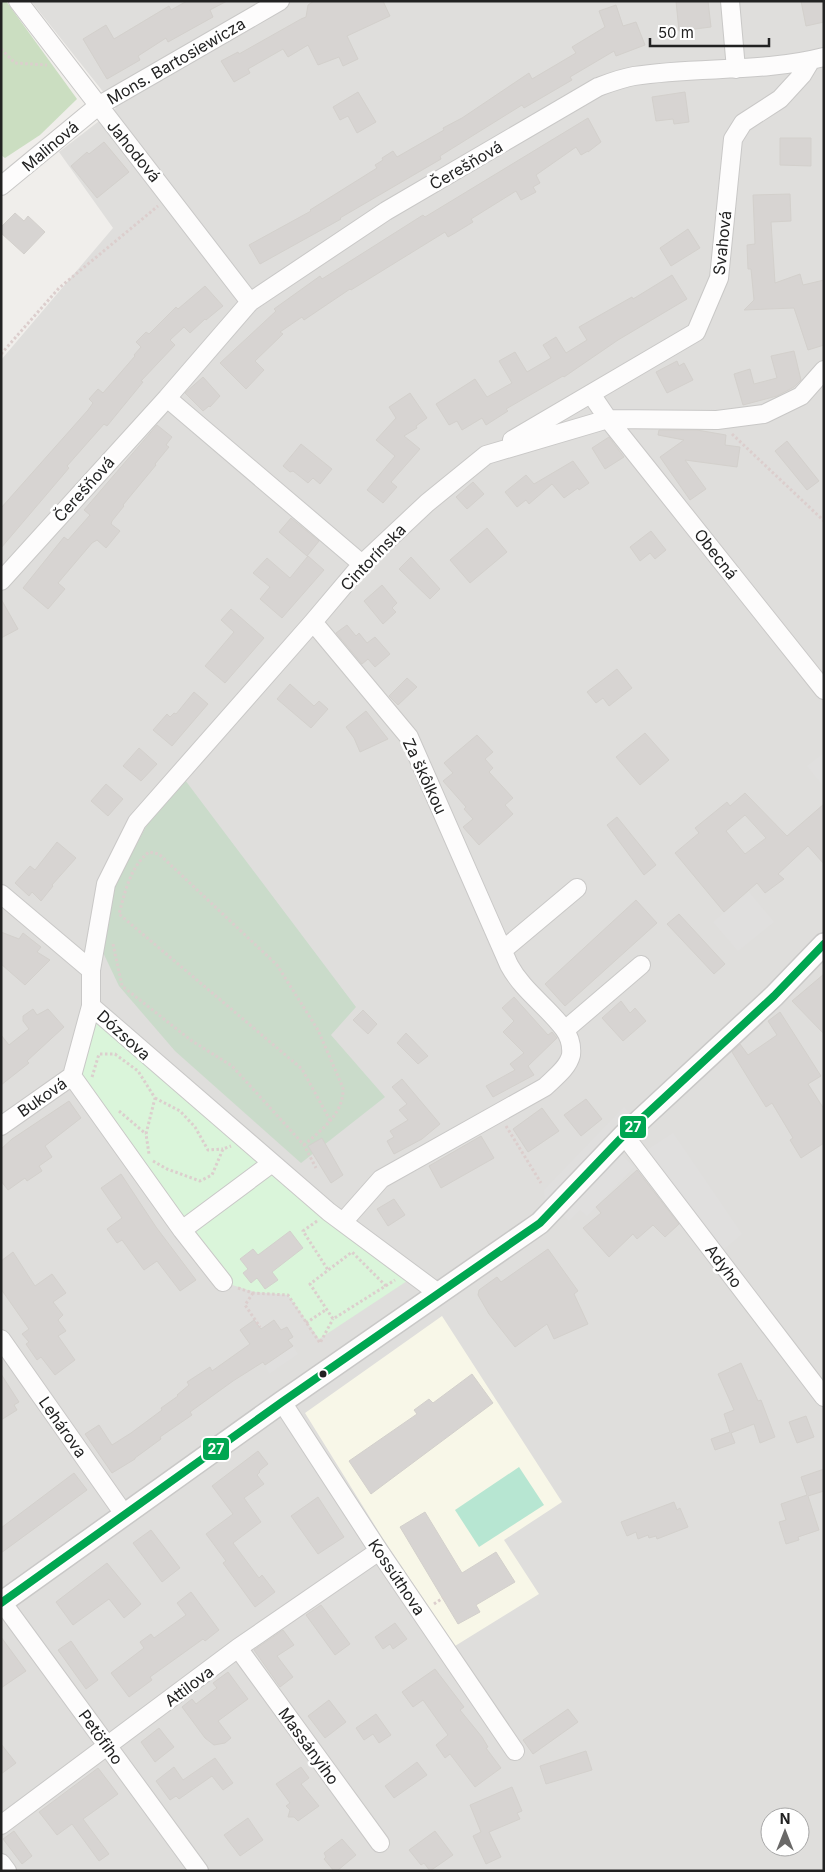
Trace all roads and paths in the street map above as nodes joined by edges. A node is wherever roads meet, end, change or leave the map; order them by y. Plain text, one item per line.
1 (18, 1) edge
2 (280, 1) edge
3 (730, 1) edge
4 (1, 49) edge
5 (817, 58) edge
6 (67, 66) junction
7 (736, 69) junction
8 (98, 106) junction
9 (1, 186) edge
10 (170, 196) junction
11 (250, 302) junction
12 (1, 354) edge
13 (824, 370) edge
14 (591, 394) junction
15 (167, 398) junction
16 (608, 418) junction
17 (718, 420) junction
18 (486, 455) junction
19 (824, 521) edge
20 (362, 564) junction
21 (1, 581) edge
22 (313, 622) junction
23 (824, 690) edge
24 (577, 888) dead end
25 (1, 894) edge
26 (110, 912) dead end
27 (119, 914) junction
28 (117, 921) dead end
29 (113, 943) dead end
30 (824, 944) edge
31 (503, 950) junction
32 (640, 965) dead end
33 (91, 970) junction
34 (91, 1006) junction
35 (565, 1030) junction
36 (75, 1080) junction
37 (154, 1098) junction
38 (114, 1107) dead end
39 (498, 1114) junction
40 (331, 1122) junction
41 (1, 1126) edge
42 (146, 1134) junction
43 (624, 1135) junction
44 (237, 1144) dead end
45 (304, 1145) junction
46 (223, 1149) junction
47 (272, 1163) junction
48 (316, 1168) dead end
49 (541, 1183) dead end
50 (343, 1222) junction
51 (182, 1230) junction
52 (303, 1231) dead end
53 (328, 1270) junction
54 (408, 1272) junction
55 (223, 1282) joint
56 (386, 1286) junction
57 (253, 1293) junction
58 (438, 1293) junction
59 (327, 1309) junction
60 (333, 1319) junction
61 (306, 1323) junction
62 (260, 1327) dead end
63 (1, 1339) edge
64 (824, 1397) edge
65 (282, 1402) junction
66 (124, 1514) junction
67 (379, 1551) junction
68 (2, 1603) edge
69 (238, 1648) junction
70 (108, 1746) junction
71 (515, 1751) dead end
72 (1, 1825) edge
73 (380, 1843) dead end
74 (1, 1863) edge
75 (7, 1871) edge
76 (199, 1871) edge

1 - 6 street, Jahodová
2 - 8 street, Mons. Bartosiewicza
3 - 7 street
4 - 6 path
5 - 7 street, Čerešňová
5 - 14 street, Svahová
6 - 8 street, Jahodová
7 - 11 street, Čerešňová
8 - 9 street, Malinová
8 - 10 street, Jahodová
10 - 11 street, Jahodová
10 - 12 path
11 - 15 street, Čerešňová
13 - 17 street, Cintorínska
14 - 16 street, Obecná
14 - 18 street, Svahová
15 - 20 street
15 - 21 street, Čerešňová
16 - 17 street, Cintorínska
16 - 18 street, Cintorínska
16 - 23 street, Obecná
17 - 19 path
18 - 20 street, Cintorínska
20 - 22 street, Cintorínska
22 - 31 street, Za škôlkou
22 - 33 street, Cintorínska
24 - 31 street
25 - 33 street
26 - 27 path
27 - 28 path
27 - 40 path
27 - 40 path
29 - 45 path
30 - 43 street
31 - 35 street, Za škôlkou
32 - 35 street
33 - 34 street, Dózsova
34 - 36 street, Buková
34 - 47 street, Dózsova
35 - 39 street, Za škôlkou
36 - 37 path
36 - 41 street, Buková
36 - 51 street
37 - 42 path
37 - 46 path
38 - 42 path
39 - 49 path
39 - 50 street, Za škôlkou
40 - 45 path
42 - 46 path
43 - 58 street
43 - 64 street, Adyho
44 - 46 path
45 - 48 path
47 - 50 street, Dózsova
47 - 51 street
50 - 54 street, Dózsova
51 - 55 street
52 - 53 path
53 - 56 path
53 - 59 path
54 - 56 path
54 - 58 street, Dózsova
55 - 57 path
56 - 60 path
57 - 61 path
57 - 62 path
58 - 65 street
59 - 60 path
59 - 61 path
60 - 61 path
63 - 66 street, Lehárova
65 - 66 street
65 - 67 street, Kossúthova
66 - 68 street
67 - 69 street, Attilova
67 - 71 street, Kossúthova
68 - 70 street, Petöfiho
69 - 70 street, Attilova
69 - 73 street, Massányiho
70 - 72 street, Attilova
70 - 76 street, Petöfiho
74 - 75 street

